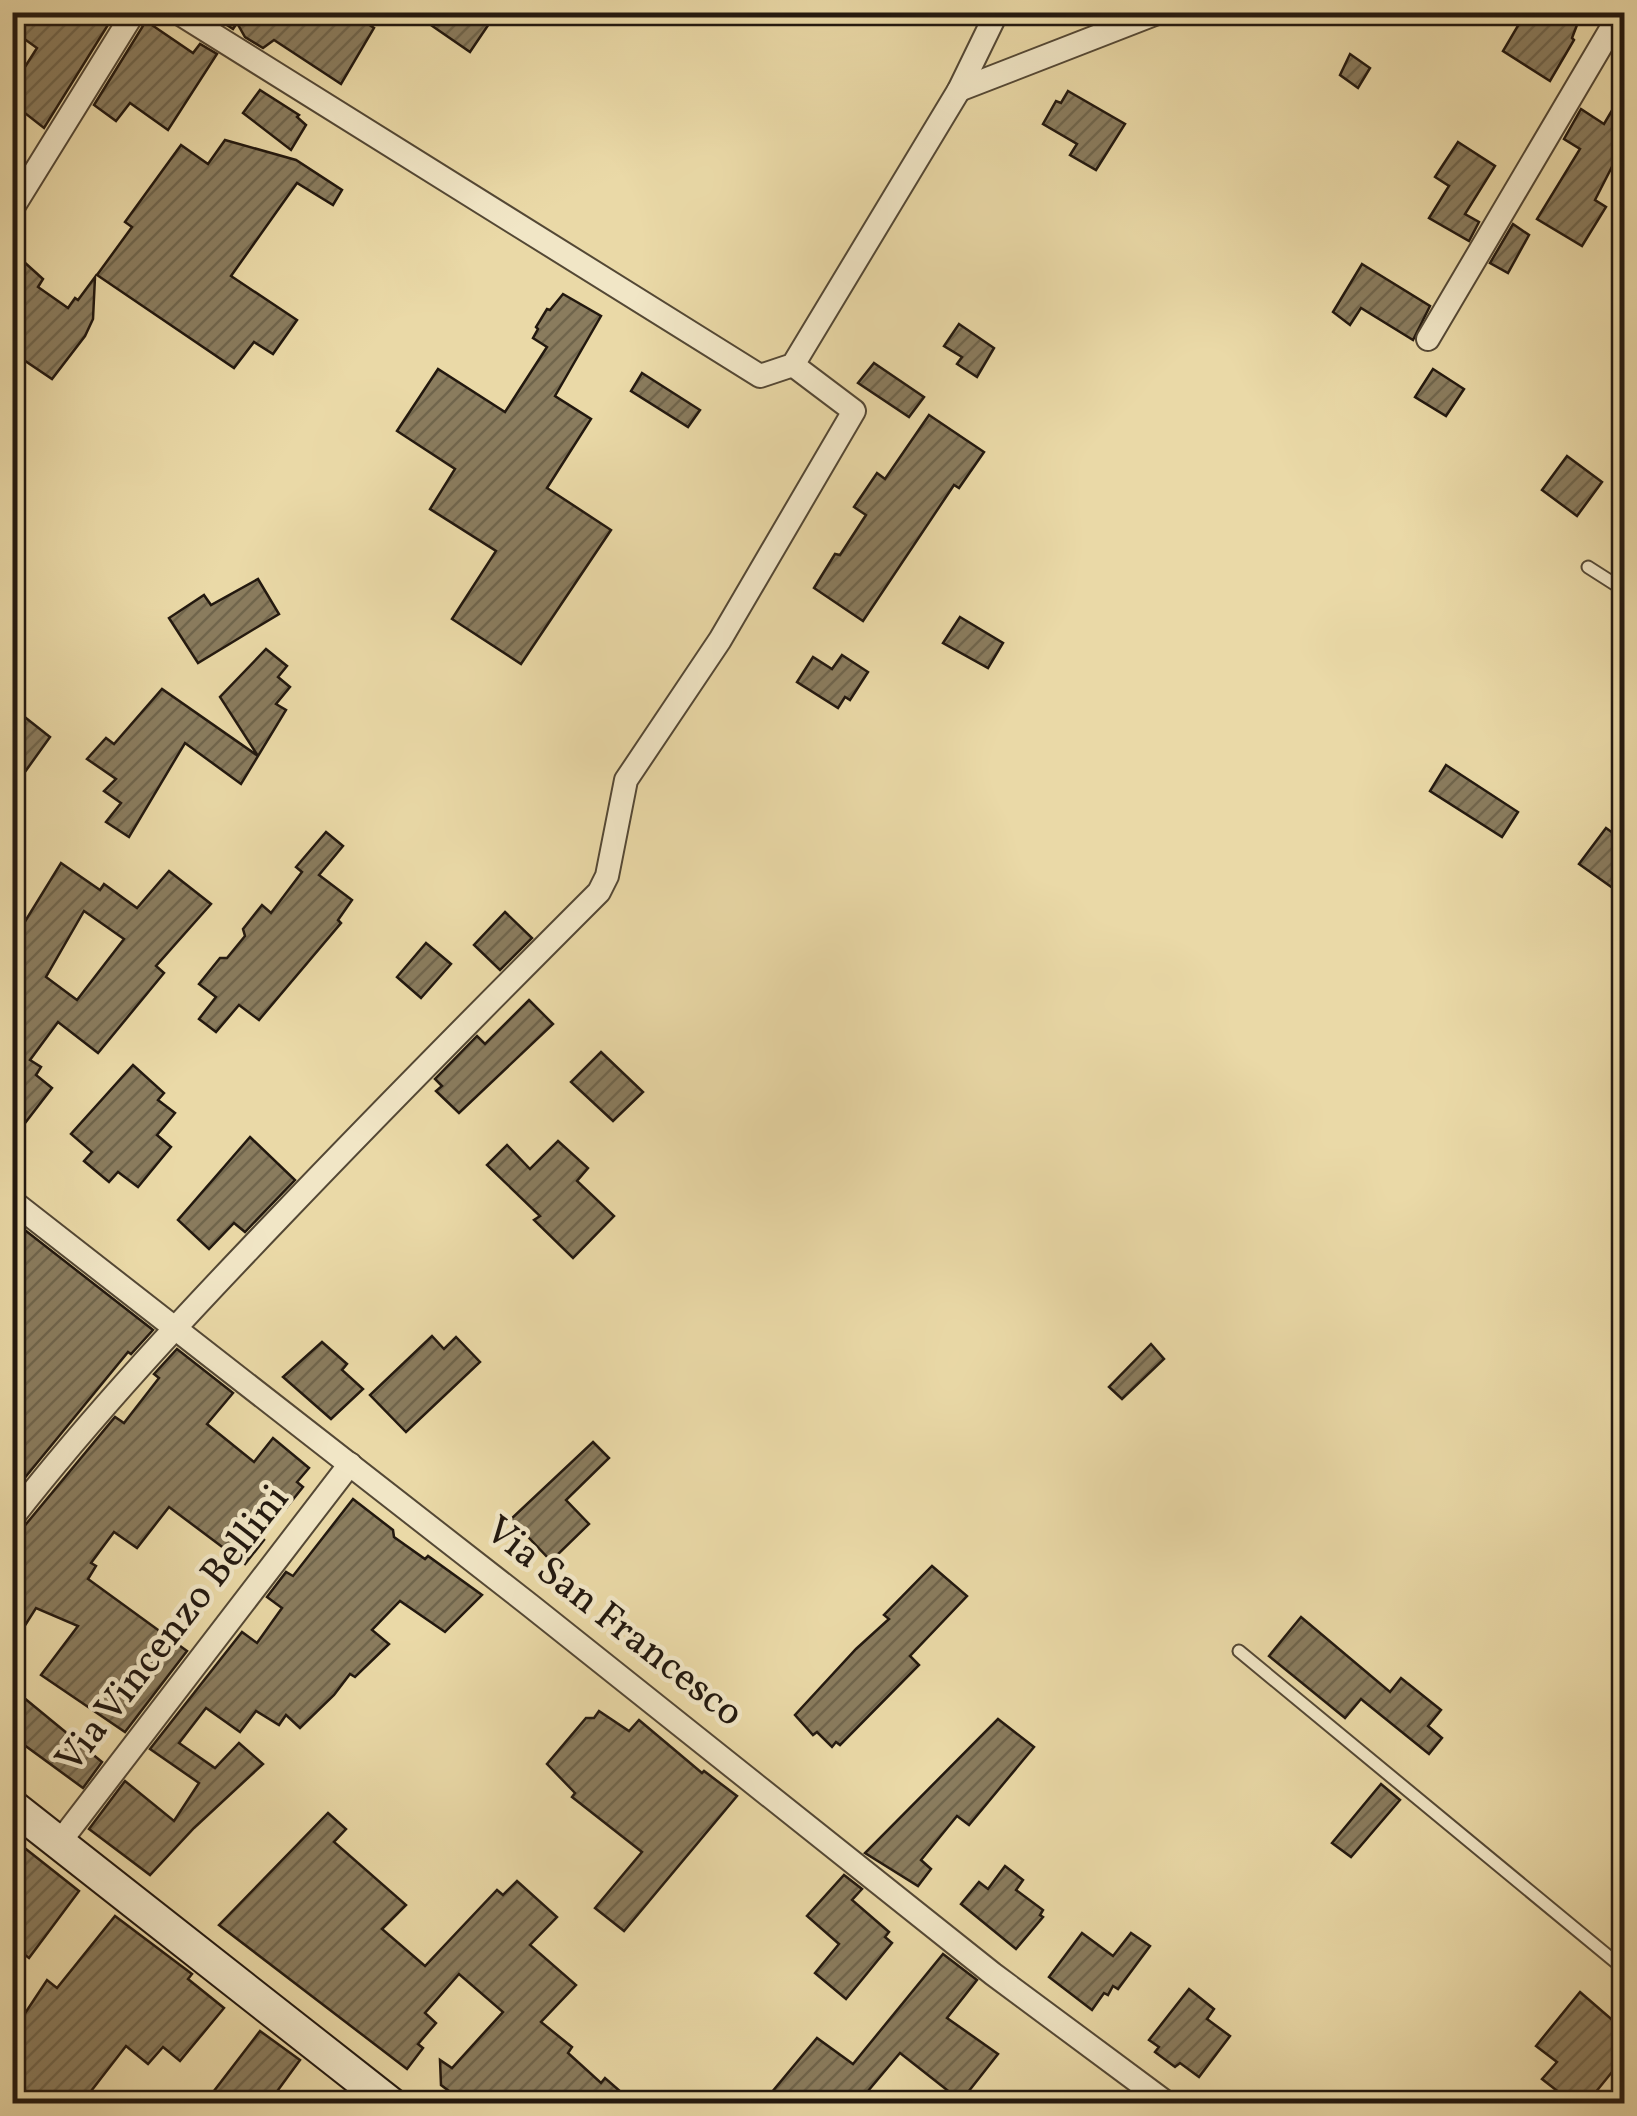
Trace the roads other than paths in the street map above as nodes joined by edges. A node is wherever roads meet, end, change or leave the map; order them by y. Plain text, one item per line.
1 (134, 12) edge
2 (177, 12) edge
3 (997, 12) edge
4 (1160, 12) edge
5 (1621, 12) edge
6 (959, 90) junction
7 (12, 209) edge
8 (1428, 339) dead end
9 (794, 365) junction
10 (1588, 566) dead end
11 (1624, 590) edge
12 (12, 1201) edge
13 (174, 1328) junction
14 (350, 1464) junction
15 (12, 1518) edge
16 (1239, 1651) dead end
17 (12, 1806) edge
18 (59, 1842) junction
19 (1624, 1969) edge
20 (391, 2104) edge
21 (1168, 2104) edge

1 - 7 street
2 - 9 street
3 - 6 street
4 - 6 street
5 - 8 street
6 - 9 street
9 - 13 street
10 - 11 lane
12 - 13 street, Via San Francesco
13 - 14 street, Via San Francesco
13 - 15 street
14 - 18 street, Via Vincenzo Bellini
14 - 21 street, Via San Francesco
16 - 19 lane
17 - 18 main road
18 - 20 main road

